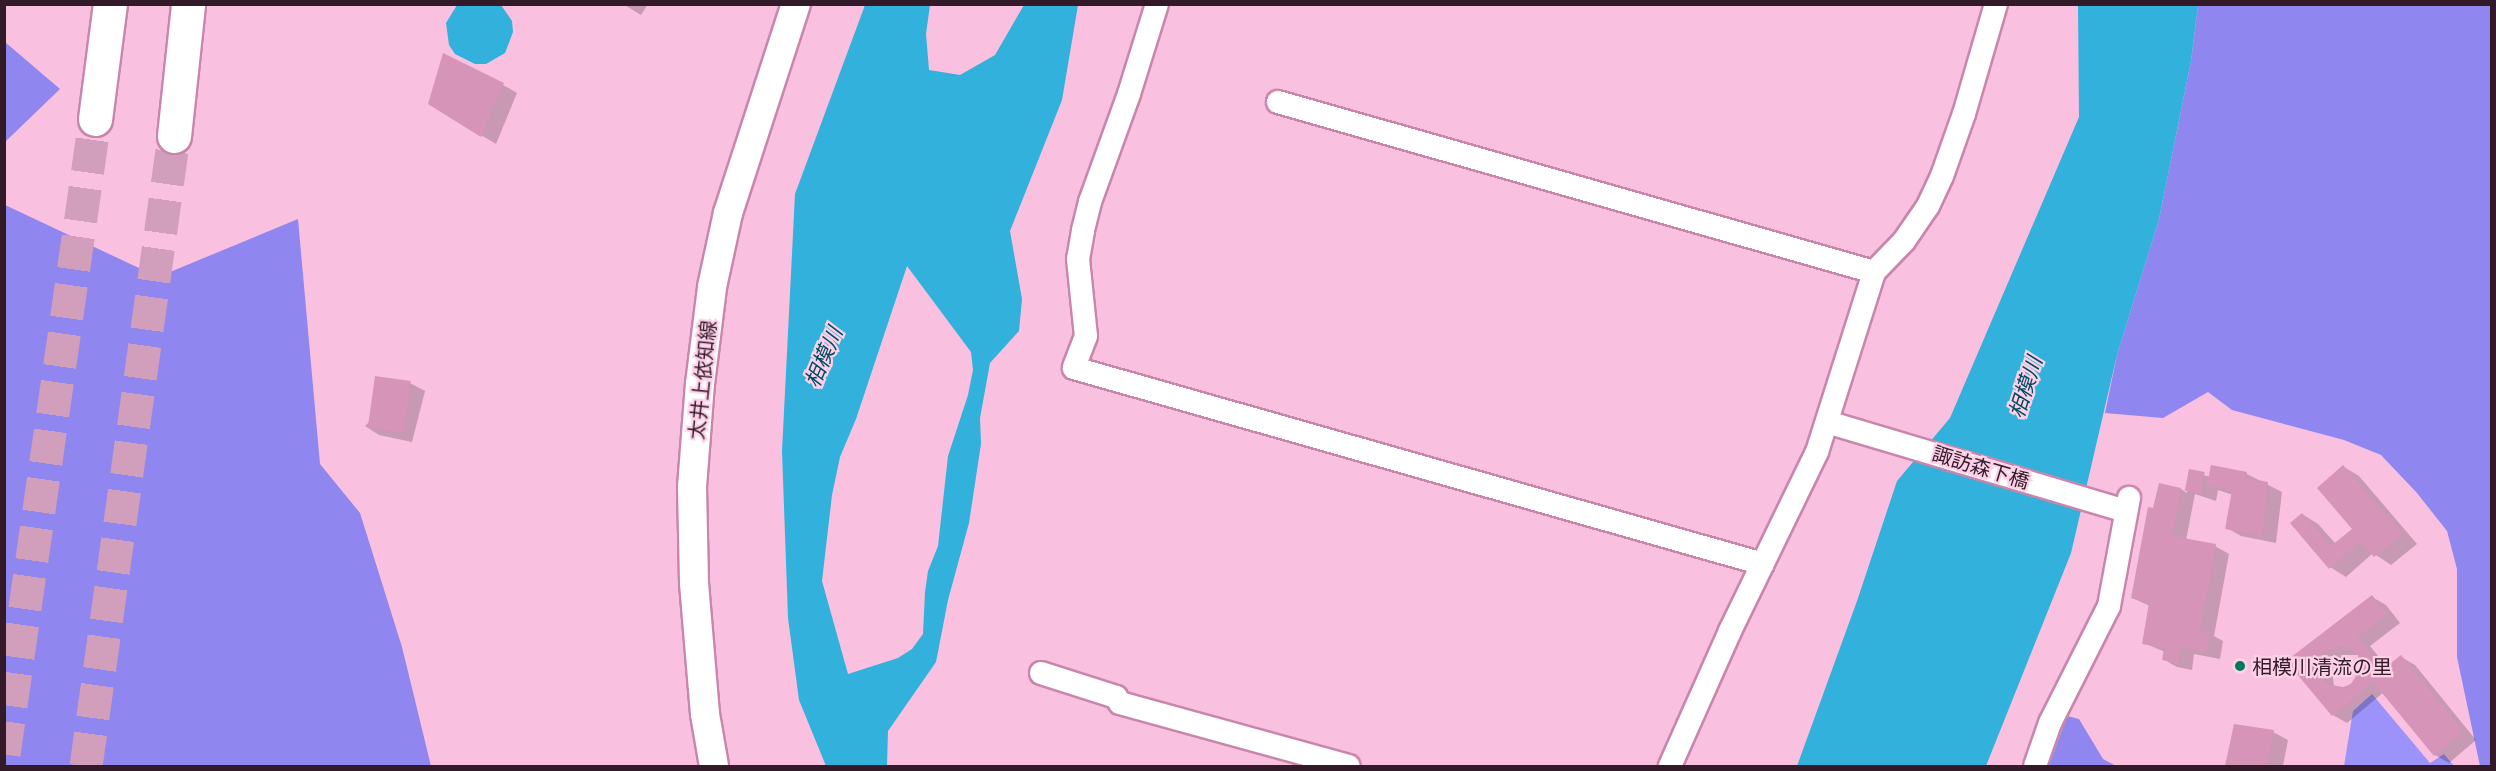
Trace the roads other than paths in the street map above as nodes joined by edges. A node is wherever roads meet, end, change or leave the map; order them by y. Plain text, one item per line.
1 (189, 4) edge
2 (796, 4) edge
3 (1157, 4) edge
4 (1996, 4) edge
5 (108, 17) edge
6 (1278, 102) dead end
7 (95, 119) tunnel mouth
8 (174, 136) tunnel mouth
9 (1875, 272) junction
10 (1836, 424) junction
11 (1763, 564) junction
12 (1041, 673) dead end
13 (714, 766) edge
14 (1348, 766) edge
15 (1670, 766) edge
16 (2035, 766) edge

1 - 8 highway
2 - 13 main road, 太井上依知線
3 - 11 street
4 - 9 street
5 - 7 highway
6 - 9 street
9 - 10 street
10 - 11 street
10 - 16 street, 諏訪森下橋
11 - 15 street
12 - 14 street

